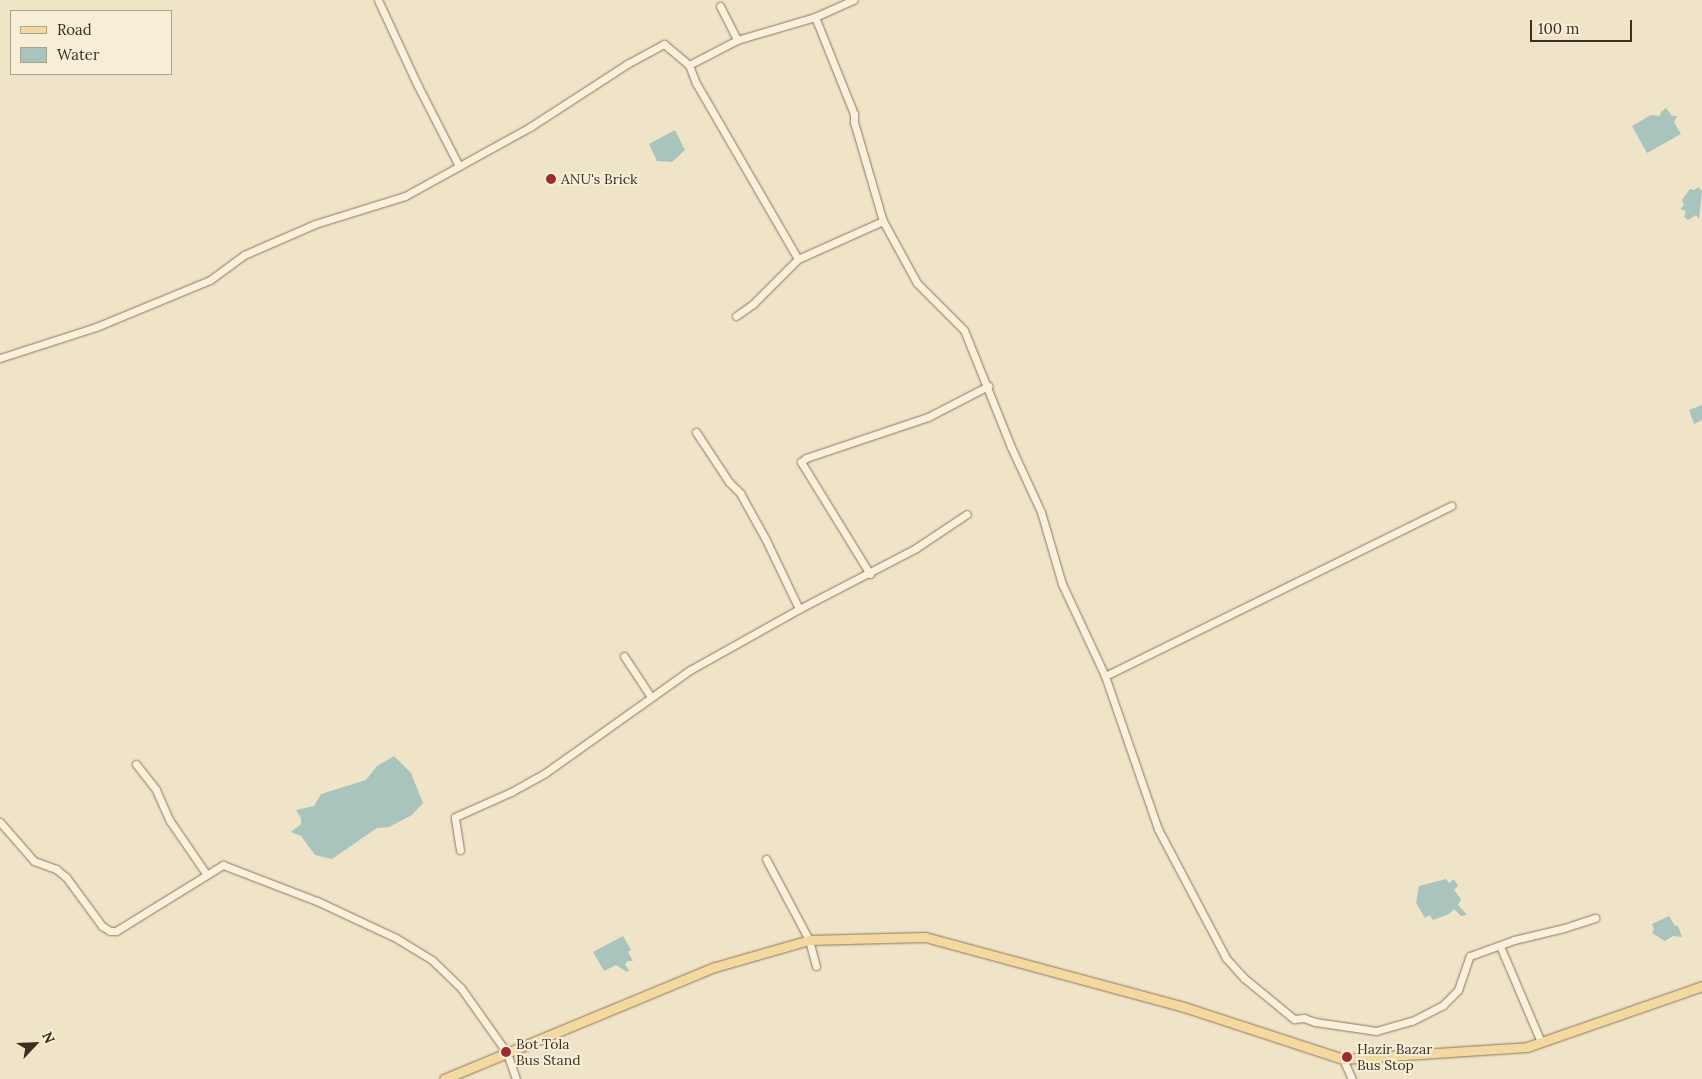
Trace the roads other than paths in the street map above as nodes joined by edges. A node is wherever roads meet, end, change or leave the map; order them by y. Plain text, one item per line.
1 (378, 0) edge
2 (852, 0) edge
3 (720, 6) dead end
4 (815, 17) junction
5 (737, 40) junction
6 (688, 65) junction
7 (459, 166) junction
8 (883, 221) junction
9 (798, 259) junction
10 (736, 316) dead end
11 (0, 358) edge
12 (988, 386) junction
13 (696, 432) dead end
14 (1451, 506) dead end
15 (967, 514) dead end
16 (870, 574) junction
17 (799, 609) junction
18 (624, 656) dead end
19 (1105, 676) junction
20 (651, 697) junction
21 (136, 764) dead end
22 (0, 822) edge
23 (460, 850) dead end
24 (766, 859) dead end
25 (207, 875) junction
26 (1595, 918) dead end
27 (809, 940) junction
28 (1500, 946) junction
29 (816, 966) dead end
30 (1702, 986) edge
31 (1541, 1042) junction
32 (507, 1053) junction
33 (1343, 1059) junction
34 (444, 1079) edge
35 (516, 1079) edge
36 (1352, 1079) edge

1 - 7 street
2 - 4 street
3 - 5 street
4 - 5 street
4 - 8 street
5 - 6 street
6 - 7 street
6 - 9 street
7 - 11 street
8 - 9 street
8 - 12 street
9 - 10 street
12 - 16 street
12 - 19 street
13 - 17 street
14 - 19 street
15 - 16 street
16 - 17 street
17 - 20 street
18 - 20 street
19 - 28 street
20 - 23 street
21 - 25 street
22 - 25 street
24 - 27 street
25 - 32 street
26 - 28 street
27 - 29 street
27 - 32 main road
27 - 33 main road
28 - 31 street
30 - 31 main road
31 - 33 main road
32 - 34 main road
32 - 35 street
33 - 36 street

